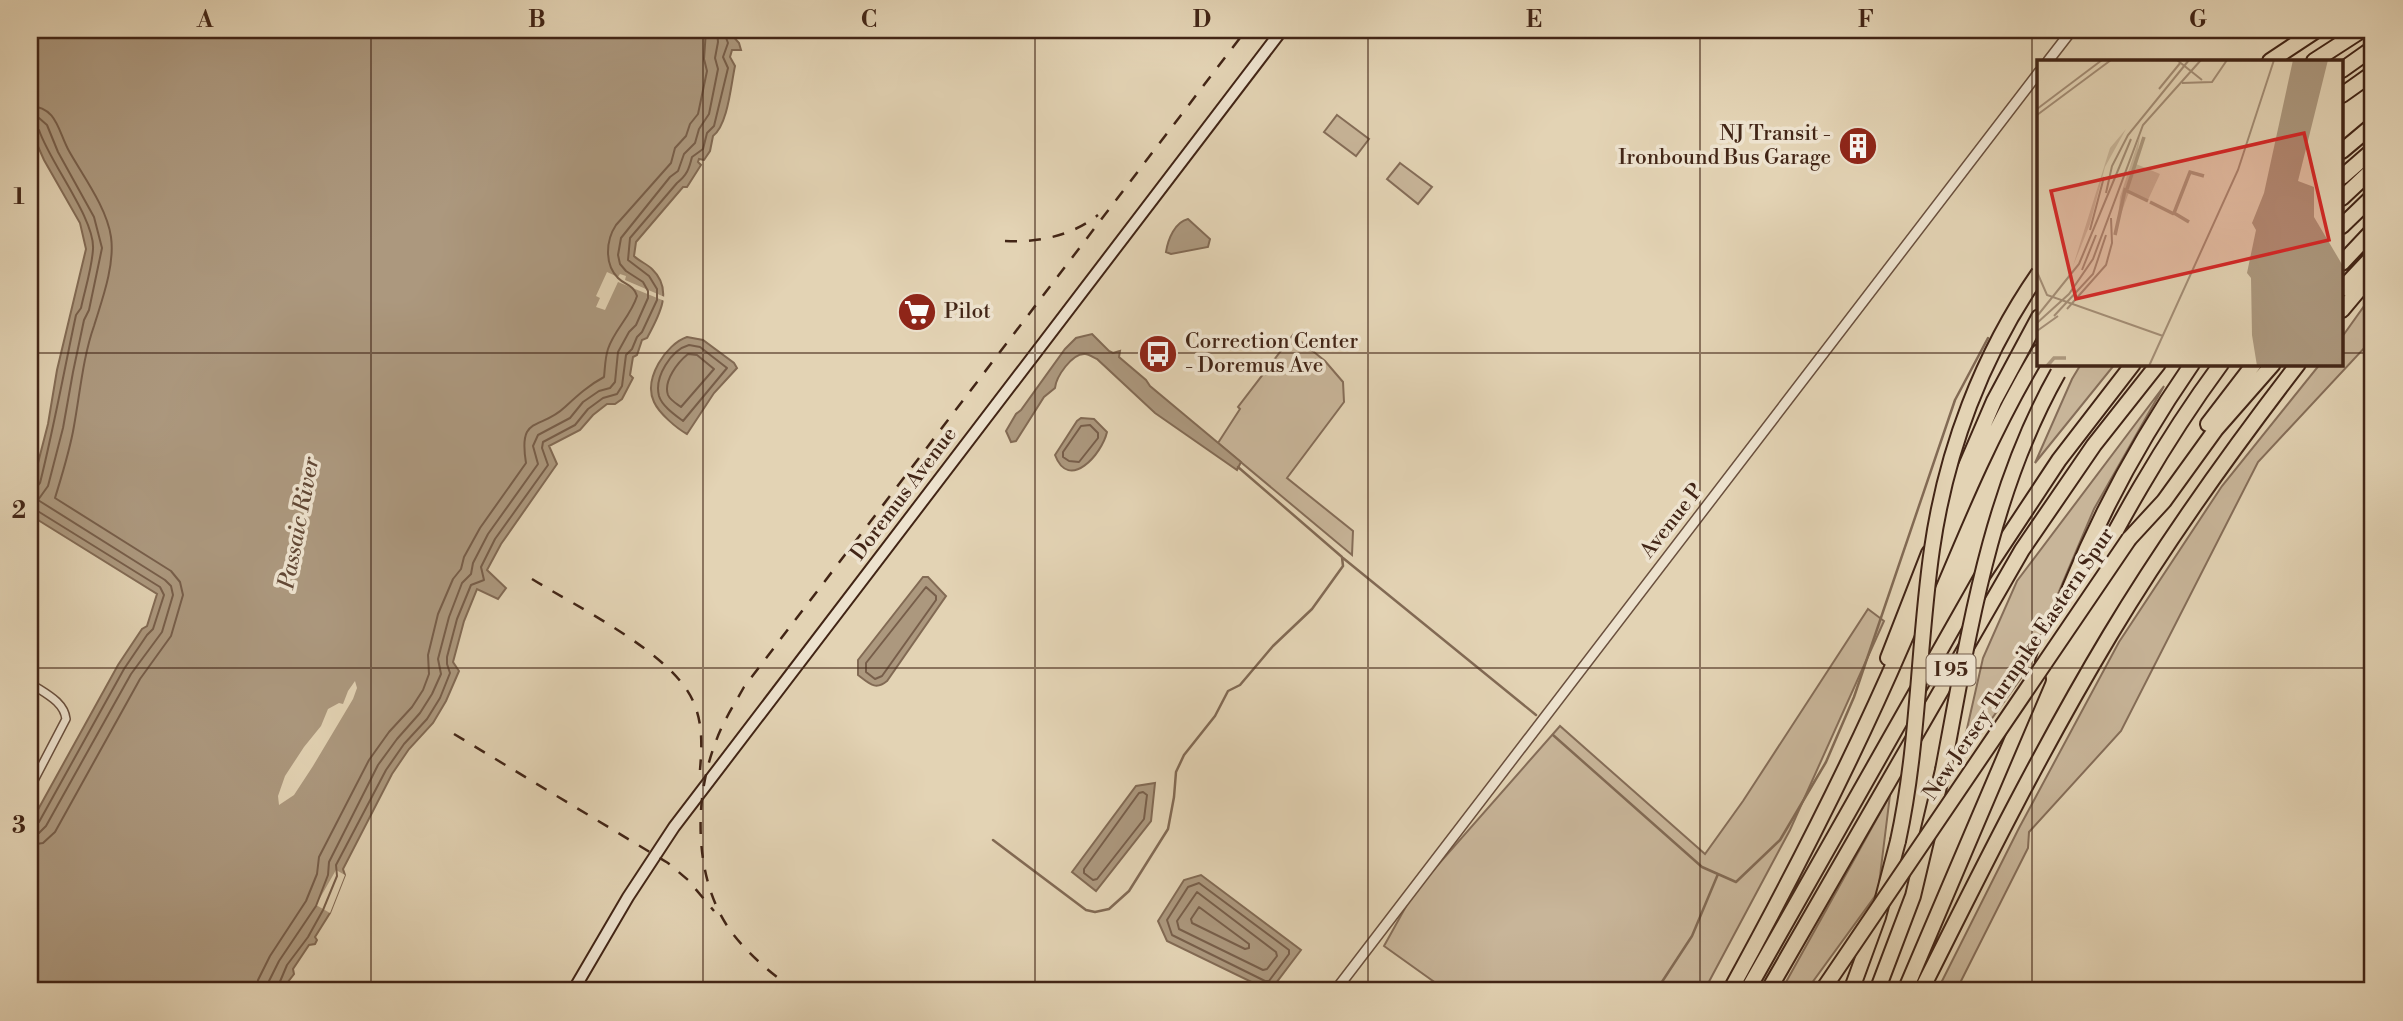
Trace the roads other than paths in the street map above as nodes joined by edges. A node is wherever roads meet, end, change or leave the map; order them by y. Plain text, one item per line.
1 (1282, 30) edge
2 (2072, 30) edge
3 (2317, 30) edge
4 (2362, 30) edge
5 (2373, 48) edge
6 (2049, 60) edge
7 (2272, 60) edge
8 (2316, 60) edge
9 (2344, 69) edge
10 (2373, 73) edge
11 (2037, 75) edge
12 (2344, 93) edge
13 (2373, 125) edge
14 (2344, 150) edge
15 (2373, 150) edge
16 (2373, 169) edge
17 (2344, 175) edge
18 (2344, 196) edge
19 (2373, 196) edge
20 (2344, 224) edge
21 (2373, 230) edge
22 (2373, 256) edge
23 (2344, 261) edge
24 (2373, 273) edge
25 (2037, 276) edge
26 (2344, 287) edge
27 (2344, 308) edge
28 (2037, 321) edge
29 (2037, 356) edge
30 (2131, 366) edge
31 (2156, 366) edge
32 (2191, 366) edge
33 (2220, 366) edge
34 (2253, 366) edge
35 (2271, 366) edge
36 (2297, 366) edge
37 (2062, 367) edge
38 (2167, 490) junction
39 (2037, 680) junction
40 (30, 683) edge
41 (1877, 702) junction
42 (30, 788) edge
43 (573, 991) edge
44 (1335, 991) edge
45 (1730, 991) edge
46 (1746, 991) edge
47 (1768, 991) edge
48 (1822, 991) edge
49 (1851, 991) edge
50 (1877, 991) edge
51 (1905, 991) edge
52 (1921, 991) edge

1 - 43 main road, Doremus Avenue
2 - 6 street
3 - 7 highway
4 - 8 highway
5 - 9 highway
10 - 12 highway
11 - 44 street, Avenue P
13 - 14 highway
15 - 17 highway
16 - 18 highway
19 - 20 highway
21 - 23 highway
22 - 26 highway
24 - 27 highway
25 - 49 highway, bridge
28 - 41 highway
29 - 41 highway, I 95
30 - 46 highway, I 95
31 - 47 highway, New Jersey Turnpike Eastern Spur / I 95
32 - 39 highway
33 - 39 highway
34 - 38 highway
35 - 38 highway
36 - 52 highway
37 - 50 highway, I 95, bridge
38 - 48 highway, New Jersey Turnpike Eastern Spur, bridge
39 - 51 highway
40 - 42 street
41 - 45 highway, I 95

